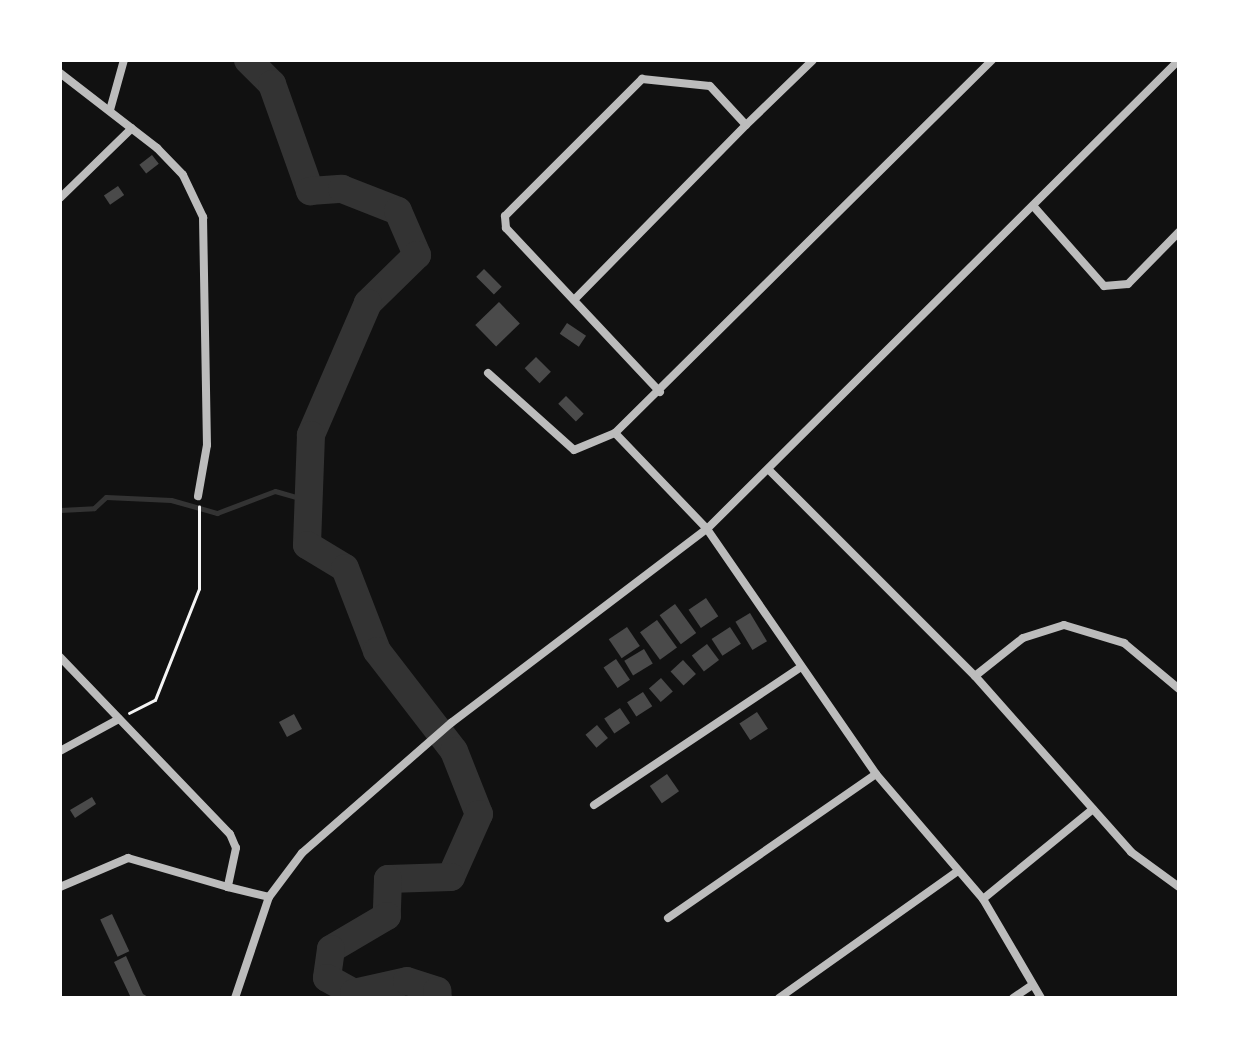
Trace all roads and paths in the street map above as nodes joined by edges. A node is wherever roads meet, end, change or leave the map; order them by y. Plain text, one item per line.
1 (124, 60) edge
2 (813, 60) edge
3 (992, 60) edge
4 (1179, 60) edge
5 (60, 73) edge
6 (110, 110) junction
7 (746, 125) junction
8 (132, 128) junction
9 (60, 198) edge
10 (1035, 208) junction
11 (1179, 232) edge
12 (574, 300) junction
13 (488, 373) dead end
14 (660, 392) junction
15 (615, 433) junction
16 (770, 472) junction
17 (198, 496) dead end
18 (198, 516) dead end
19 (707, 529) junction
20 (60, 657) edge
21 (802, 667) junction
22 (975, 676) junction
23 (1179, 689) edge
24 (119, 719) junction
25 (60, 751) edge
26 (876, 774) junction
27 (594, 805) dead end
28 (1093, 809) junction
29 (958, 870) junction
30 (60, 887) edge
31 (1179, 887) edge
32 (228, 888) junction
33 (270, 897) junction
34 (983, 899) junction
35 (668, 918) dead end
36 (1032, 985) junction
37 (235, 998) edge
38 (779, 998) edge
39 (1013, 998) edge
40 (1042, 998) edge

1 - 6 street
2 - 7 street
3 - 14 street
4 - 10 street
5 - 6 street
6 - 8 street
7 - 12 street
7 - 12 street
8 - 9 street
8 - 17 street
10 - 11 street
10 - 16 street
12 - 14 street
13 - 15 street
14 - 15 street
15 - 19 street
16 - 19 street
16 - 22 street
18 - 24 path
19 - 21 street
19 - 33 street
20 - 24 street
21 - 26 street
21 - 27 street
22 - 23 street
22 - 28 street
24 - 25 street
24 - 32 street
26 - 29 street
26 - 35 street
28 - 31 street
28 - 34 street
29 - 34 street
29 - 38 street
30 - 32 street
32 - 33 street
33 - 37 street
34 - 36 street
36 - 39 street
36 - 40 street

